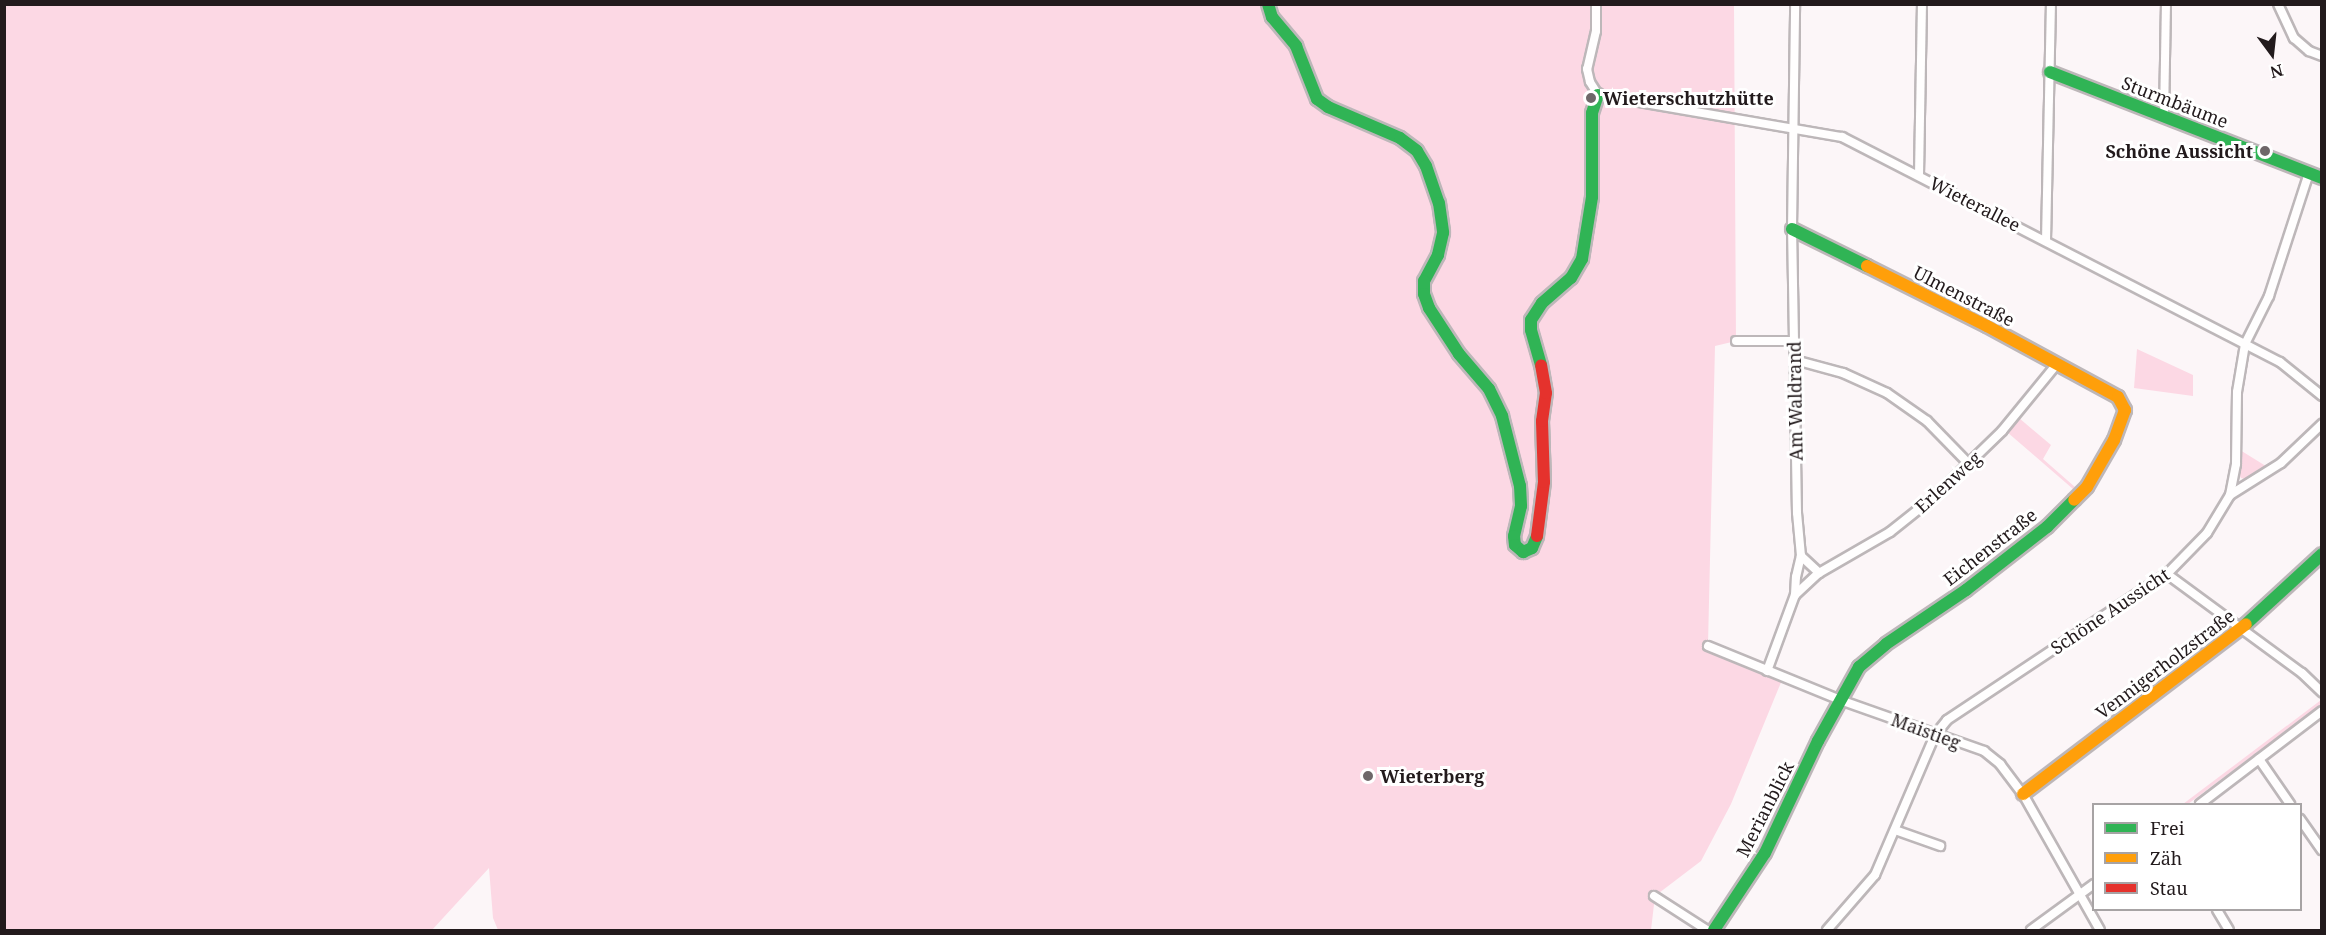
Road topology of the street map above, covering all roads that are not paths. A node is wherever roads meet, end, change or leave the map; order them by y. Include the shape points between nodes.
1 (1268, 4) edge
2 (1596, 4) edge
3 (1795, 4) edge
4 (1922, 4) edge
5 (2051, 4) edge
6 (2166, 4) edge
7 (2278, 4) edge
8 (2322, 56) edge
9 (2050, 72) junction
10 (1598, 95) junction
11 (2164, 117) junction
12 (1792, 126) junction
13 (2309, 173) junction
14 (1919, 175) junction
15 (2322, 178) edge
16 (1792, 229) junction
17 (2046, 241) junction
18 (1736, 341) dead end
19 (1794, 341) junction
20 (2245, 344) junction
21 (1795, 360) junction
22 (2056, 365) junction
23 (2322, 396) edge
24 (2118, 397) joint
25 (2322, 424) edge
26 (1970, 465) junction
27 (2230, 495) junction
28 (2322, 554) edge
29 (1801, 556) junction
30 (1819, 573) junction
31 (2167, 574) junction
32 (1796, 595) junction
33 (2241, 629) junction
34 (1708, 646) dead end
35 (1767, 671) junction
36 (2322, 693) edge
37 (1840, 700) junction
38 (2322, 711) edge
39 (1935, 735) junction
40 (2259, 759) junction
41 (2023, 794) junction
42 (2201, 803) edge
43 (2289, 803) edge
44 (2302, 820) edge
45 (1895, 830) junction
46 (1940, 846) dead end
47 (2322, 850) edge
48 (2092, 885) edge
49 (2080, 894) junction
50 (1654, 896) dead end
51 (2218, 911) edge
52 (1707, 930) edge
53 (1714, 930) edge
54 (1827, 930) edge
55 (2031, 930) edge
56 (2100, 930) edge
57 (2229, 930) edge

1 - 10 street via 1272,17 1296,46 1317,99 1400,138 1426,166 1439,202 1443,233 1438,255 1424,281 1424,294 1459,354 1490,389 1502,416 1521,493 1514,536 1515,545 1523,552 1532,548 1536,540 1544,482 1542,421 1546,393 1532,320 1542,303 1571,278 1582,259 1592,197 1592,113
2 - 10 street via 1596,31 1587,69
3 - 12 street, Am Waldrand
4 - 14 street
5 - 9 street
6 - 11 street
7 - 8 street via 2294,38
9 - 11 street, Sturmbäume
9 - 17 street
10 - 12 street, Wieterallee
11 - 13 street, Sturmbäume
12 - 14 street, Wieterallee via 1842,137
12 - 16 street, Am Waldrand
13 - 15 street, Sturmbäume
13 - 20 street, Schöne Aussicht via 2269,296
14 - 17 street, Wieterallee
16 - 19 street, Am Waldrand
16 - 22 street, Ulmenstraße
17 - 20 street, Wieterallee
18 - 19 street
19 - 21 street, Am Waldrand
20 - 23 street, Wieterallee via 2280,362
20 - 27 street, Schöne Aussicht via 2237,392 2236,464
21 - 26 street via 1843,373 1887,393 1927,421
21 - 29 street, Am Waldrand
22 - 24 street, Ulmenstraße
22 - 26 street, Erlenweg via 2023,409
24 - 37 street, Eichenstraße via 2124,416 2087,487 2017,553 1859,667
25 - 27 street via 2271,470
26 - 30 street, Erlenweg via 1890,532
27 - 31 street, Schöne Aussicht via 2207,533
28 - 33 street, Vennigerholzstraße
29 - 30 street
29 - 32 street, Am Waldrand
30 - 32 street, Erlenweg
31 - 33 street
31 - 39 street, Schöne Aussicht via 1947,720
32 - 35 street, Am Waldrand
33 - 36 street via 2302,673
33 - 41 street, Vennigerholzstraße
34 - 35 street, Maistieg
35 - 37 street, Maistieg
37 - 39 street, Maistieg
37 - 53 street, Merianblick via 1765,853
38 - 40 street
39 - 41 street, Maistieg via 1984,751 2000,764
39 - 45 street
40 - 42 street
40 - 43 street
41 - 49 street, Maistieg
44 - 47 street
45 - 46 street
45 - 54 street via 1875,875
48 - 49 street
49 - 55 street
49 - 56 street, Maistieg
50 - 52 street
51 - 57 street

